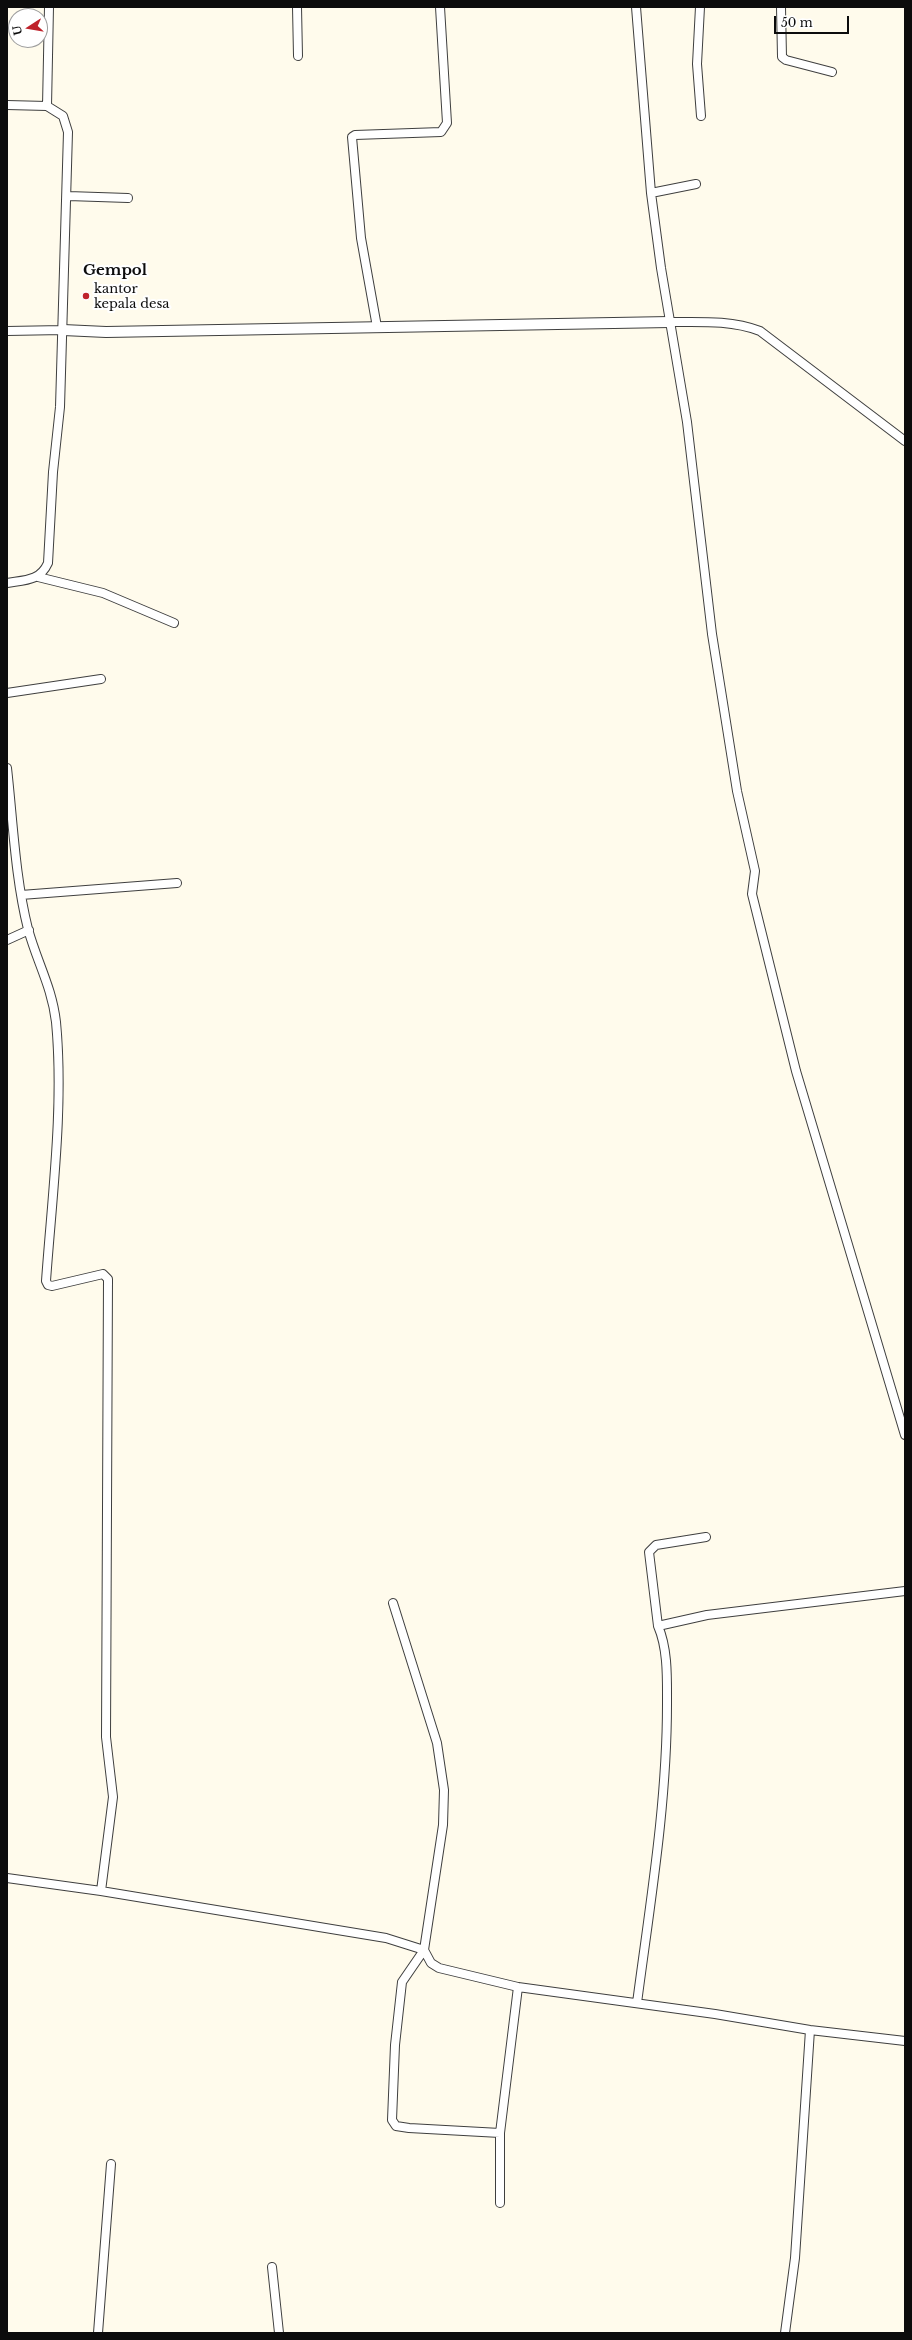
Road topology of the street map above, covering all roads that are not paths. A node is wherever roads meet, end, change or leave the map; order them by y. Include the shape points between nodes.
1 (49, 7) edge
2 (297, 7) edge
3 (440, 7) edge
4 (636, 7) edge
5 (700, 7) edge
6 (781, 7) edge
7 (298, 56) dead end
8 (832, 72) dead end
9 (7, 105) edge
10 (47, 106) junction
11 (701, 116) dead end
12 (696, 184) dead end
13 (651, 193) junction
14 (68, 196) junction
15 (128, 198) dead end
16 (670, 322) junction
17 (377, 327) junction
18 (63, 330) junction
19 (7, 331) edge
20 (905, 441) edge
21 (38, 577) junction
22 (7, 583) edge
23 (174, 623) dead end
24 (101, 679) dead end
25 (7, 693) edge
26 (7, 768) edge
27 (177, 883) dead end
28 (21, 894) junction
29 (29, 930) junction
30 (7, 940) edge
31 (905, 1435) edge
32 (706, 1537) dead end
33 (905, 1591) edge
34 (393, 1602) dead end
35 (658, 1626) junction
36 (7, 1878) edge
37 (101, 1891) junction
38 (424, 1950) junction
39 (518, 1987) junction
40 (637, 2003) junction
41 (810, 2030) junction
42 (905, 2041) edge
43 (500, 2133) junction
44 (111, 2164) dead end
45 (500, 2202) dead end
46 (272, 2267) dead end
47 (98, 2333) edge
48 (279, 2333) edge
49 (785, 2333) edge

1 - 10 street
2 - 7 street
3 - 17 street via 447,123 445,127 441,132 352,137 362,238
4 - 13 street
5 - 11 street via 697,64
6 - 8 street via 782,57
9 - 10 street
10 - 14 street via 62,116 68,132
12 - 13 street
13 - 16 street
14 - 15 street
14 - 18 street
16 - 17 street
16 - 20 street via 727,323 744,325 760,331
16 - 31 street via 687,422 712,634 737,791 755,871 752,894 796,1071
17 - 18 street via 106,332
18 - 19 street
18 - 21 street via 60,408 53,472 48,563
21 - 22 street
21 - 23 street via 103,593
24 - 25 street
26 - 28 street
27 - 28 street
28 - 29 street
29 - 30 street
29 - 37 street via 50,986 56,1022 57,1128 46,1281 52,1286 103,1274 108,1279 106,1737 113,1797
32 - 35 street via 656,1545 649,1552
33 - 35 street via 707,1615
34 - 38 street via 437,1743 444,1790 443,1825
35 - 40 street via 663,1637 667,1673 665,1783
36 - 37 street
37 - 38 street via 386,1938
38 - 39 street via 431,1963 439,1968
38 - 43 street via 402,1982 395,2045 393,2124 409,2128
39 - 40 street
39 - 43 street
40 - 41 street
41 - 42 street
41 - 49 street via 795,2258
43 - 45 street
44 - 47 street
46 - 48 street

